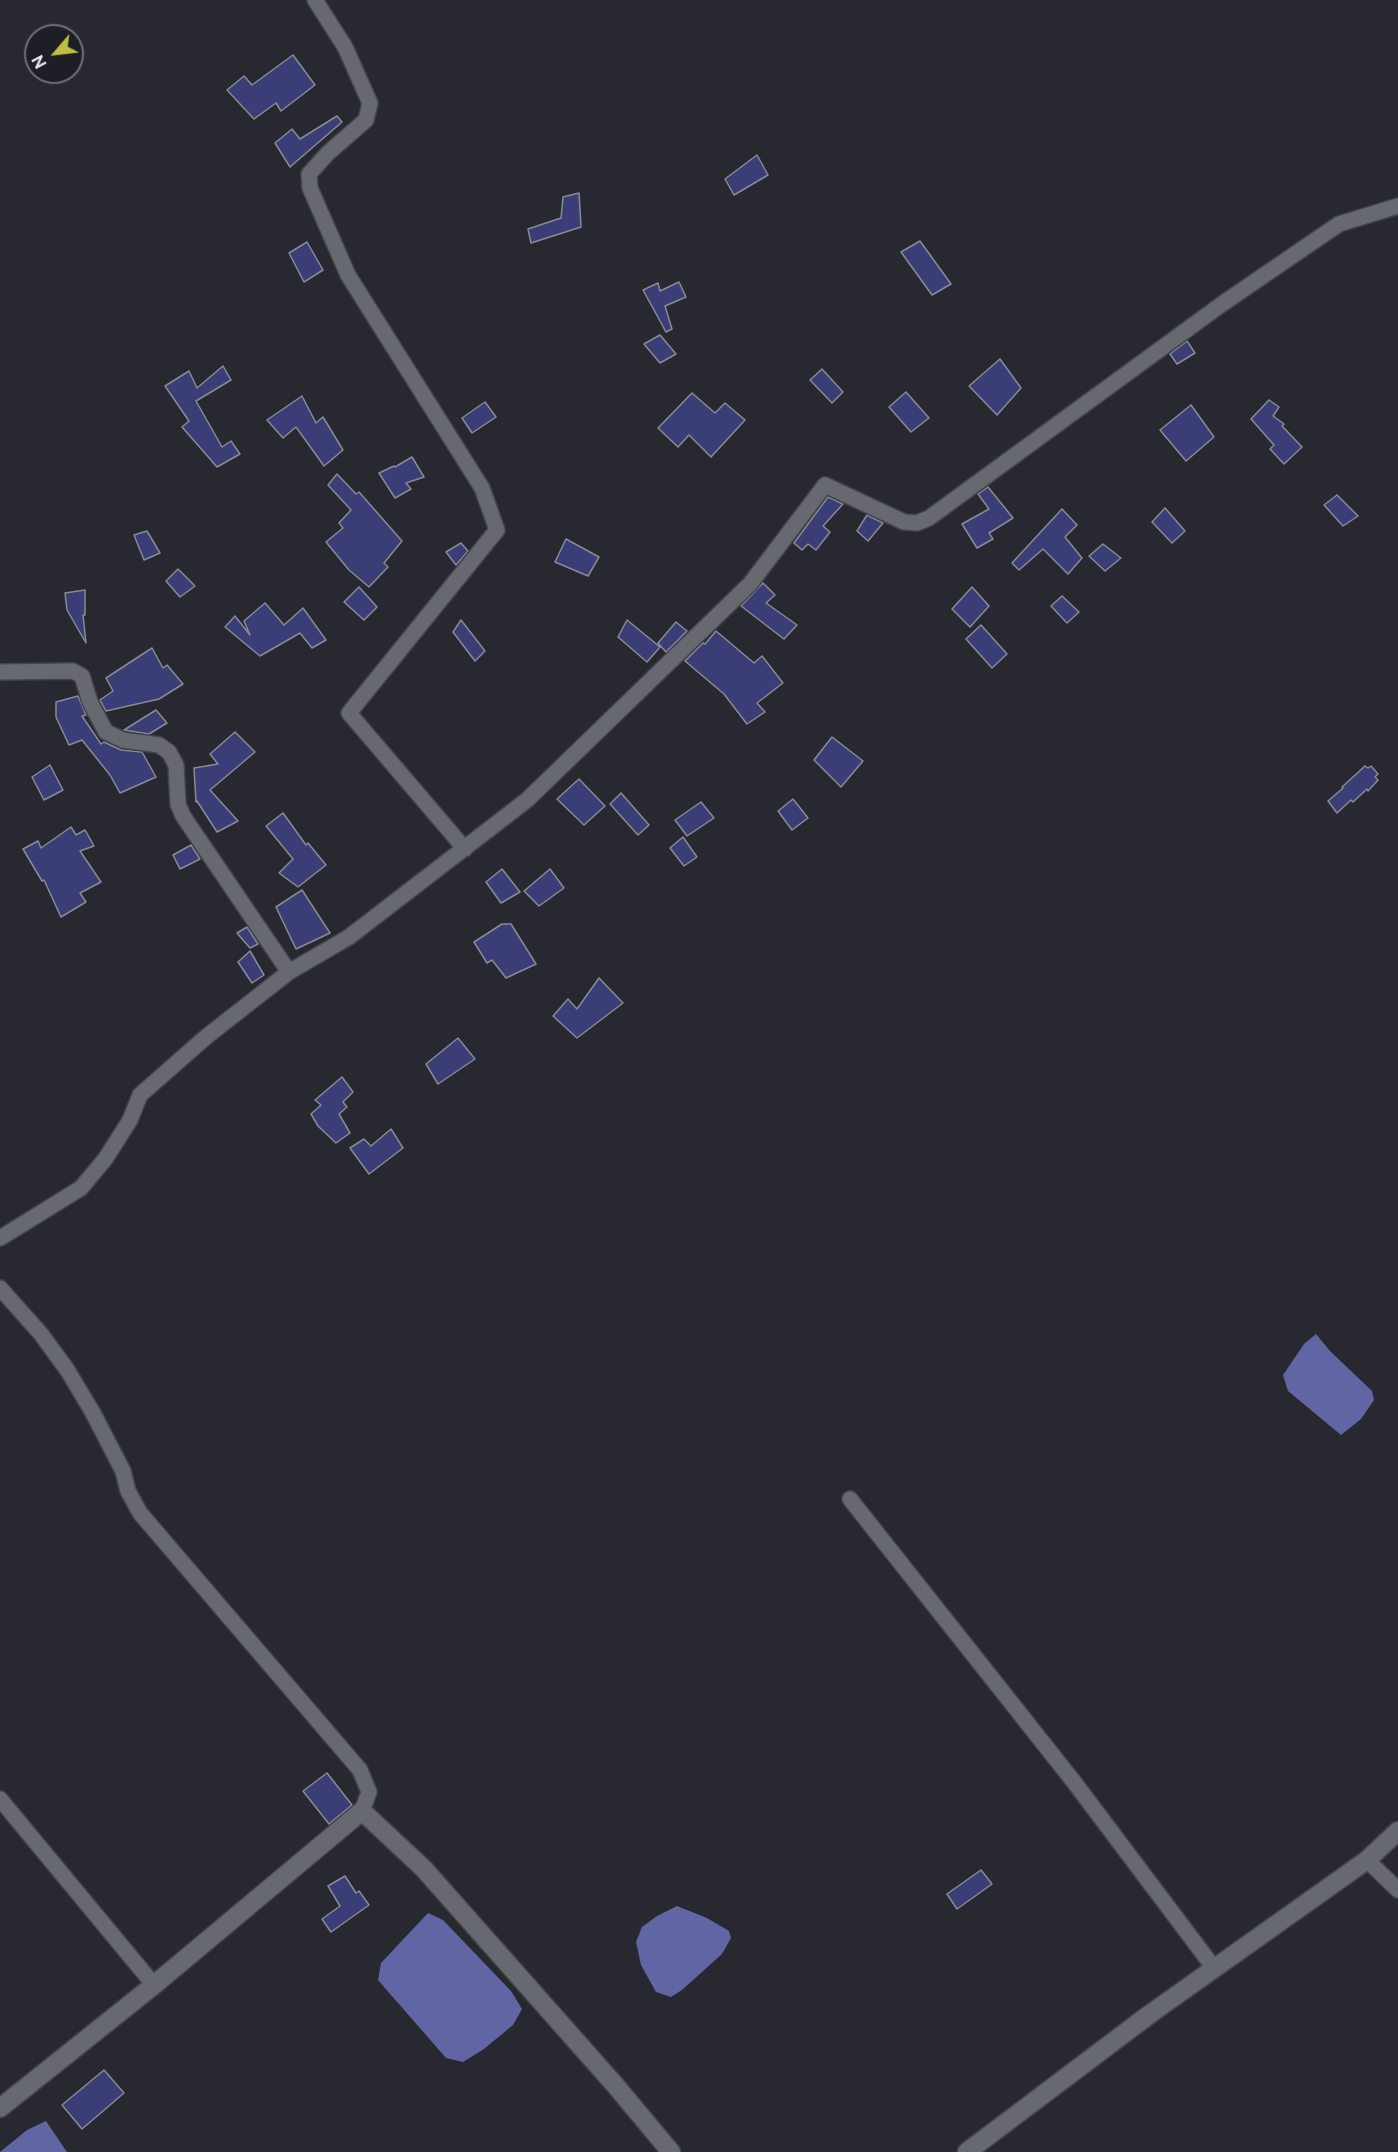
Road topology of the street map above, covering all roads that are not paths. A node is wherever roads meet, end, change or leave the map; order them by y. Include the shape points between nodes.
1 (315, 0) edge
2 (1398, 206) edge
3 (0, 672) edge
4 (465, 849) junction
5 (289, 972) junction
6 (0, 1238) edge
7 (0, 1288) edge
8 (850, 1500) dead end
9 (0, 1799) edge
10 (362, 1810) junction
11 (1398, 1831) edge
12 (1367, 1860) junction
13 (1398, 1890) edge
14 (1214, 1968) junction
15 (154, 1985) junction
16 (0, 2108) edge
17 (670, 2152) edge
18 (967, 2152) edge

1 - 4 street via 345,47 370,103 366,120 309,174 310,188 348,275 482,488 497,530 350,712
2 - 4 street via 1339,224 1222,304 929,518 917,523 904,522 825,485 750,584 527,800
3 - 5 street via 73,671 82,676 106,732 123,740 159,745 169,752 176,765 183,816
4 - 5 street via 349,936
5 - 6 street via 140,1095 106,1158 81,1188
7 - 10 street via 68,1371 123,1471 140,1513 360,1770 369,1792
8 - 14 street via 1074,1782
9 - 15 street
10 - 15 main road
10 - 17 main road via 424,1869
11 - 12 main road
12 - 13 street
12 - 14 main road
14 - 18 main road
15 - 16 main road

